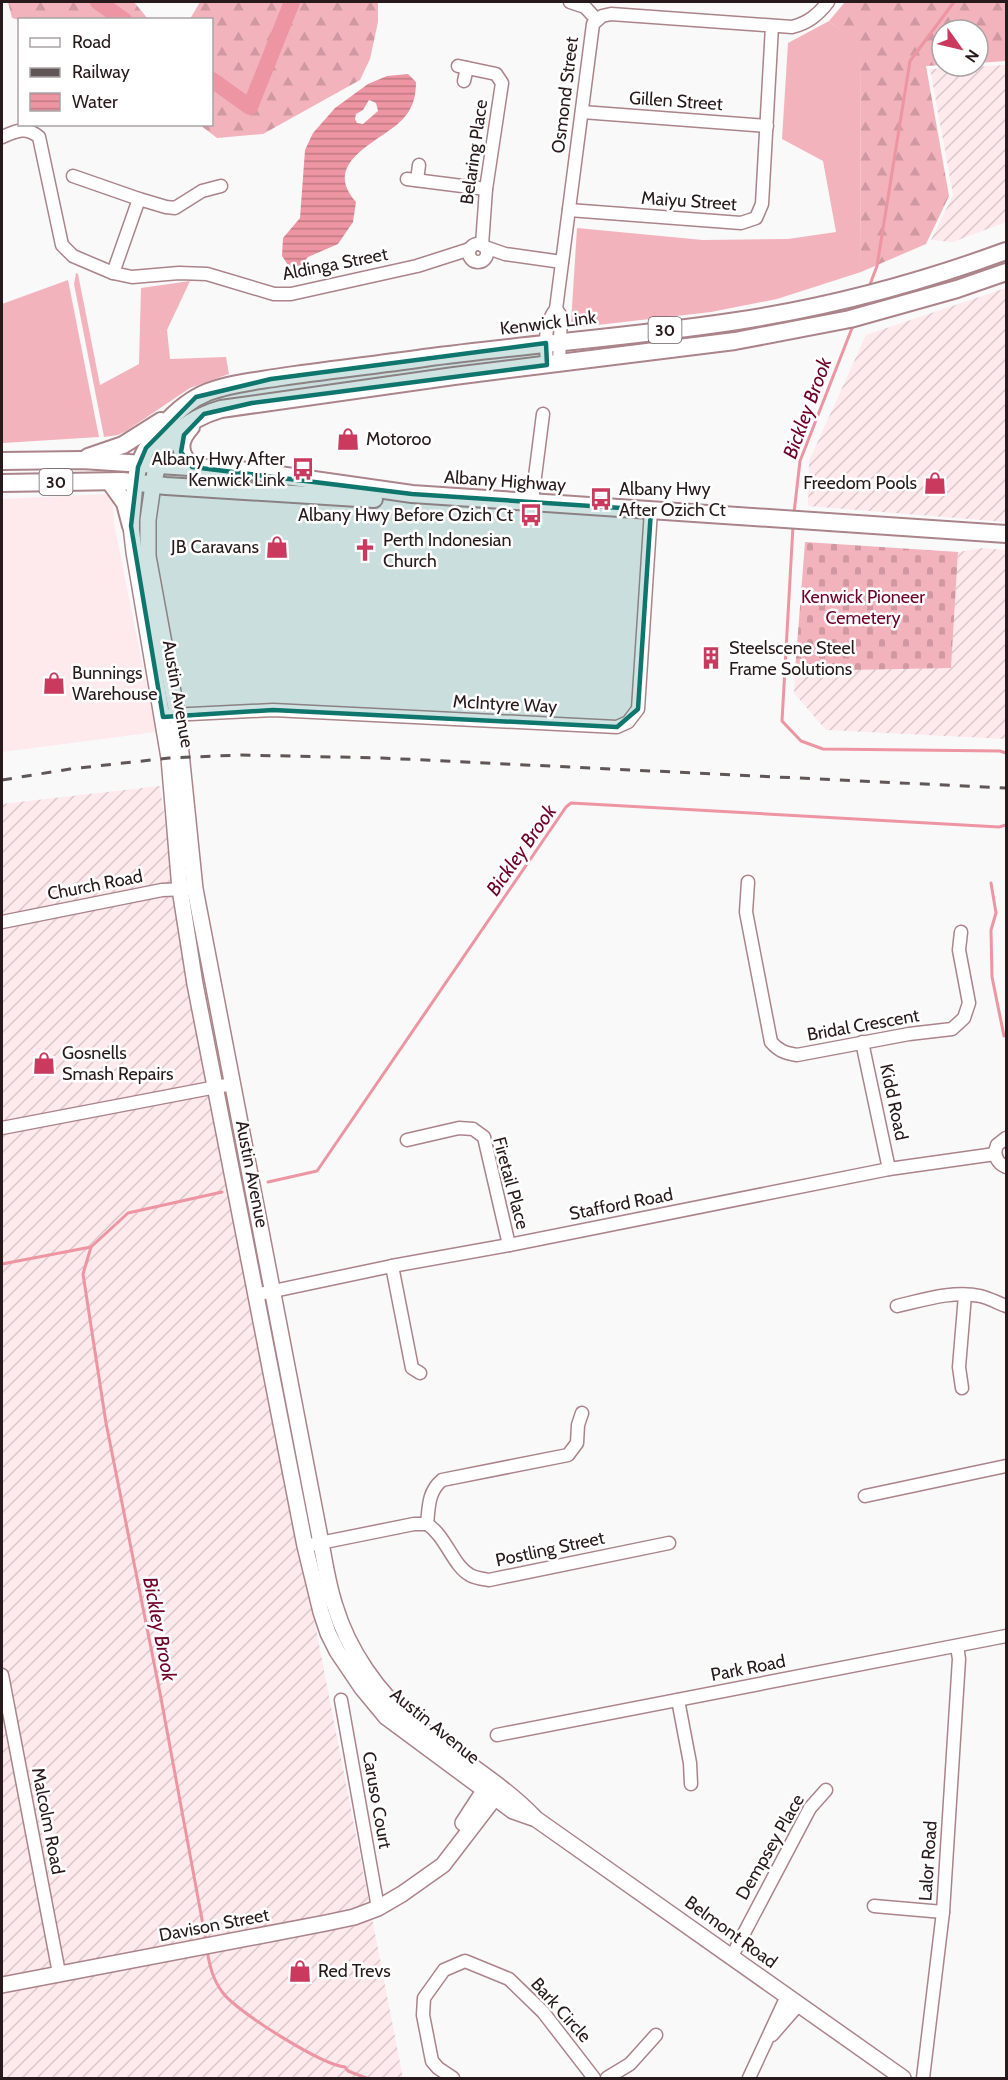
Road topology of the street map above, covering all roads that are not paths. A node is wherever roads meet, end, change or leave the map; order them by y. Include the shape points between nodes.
1 (570, 2) edge
2 (828, 2) edge
3 (596, 20) junction
4 (772, 27) junction
5 (464, 81) dead end
6 (582, 112) junction
7 (767, 126) junction
8 (2, 137) edge
9 (419, 165) dead end
10 (73, 176) dead end
11 (221, 186) dead end
12 (486, 189) junction
13 (139, 199) junction
14 (569, 210) junction
15 (478, 250) junction
16 (1006, 251) edge
17 (562, 262) junction
18 (1006, 272) edge
19 (113, 273) junction
20 (553, 342) junction
21 (553, 364) junction
22 (196, 397) junction
23 (204, 414) junction
24 (543, 414) dead end
25 (82, 460) junction
26 (2, 461) edge
27 (140, 463) junction
28 (157, 465) junction
29 (192, 467) junction
30 (110, 482) junction
31 (2, 483) edge
32 (135, 483) junction
33 (153, 485) junction
34 (531, 506) junction
35 (651, 514) junction
36 (805, 525) junction
37 (131, 526) junction
38 (1006, 534) edge
39 (1006, 544) edge
40 (170, 715) junction
41 (748, 882) dead end
42 (188, 889) junction
43 (2, 922) edge
44 (961, 932) dead end
45 (862, 1042) junction
46 (232, 1084) junction
47 (214, 1087) junction
48 (2, 1128) edge
49 (1006, 1138) edge
50 (407, 1140) dead end
51 (995, 1154) junction
52 (1006, 1167) edge
53 (889, 1169) junction
54 (509, 1245) junction
55 (392, 1266) junction
56 (272, 1292) junction
57 (255, 1295) junction
58 (965, 1295) junction
59 (897, 1305) dead end
60 (1006, 1306) edge
61 (420, 1373) dead end
62 (962, 1388) dead end
63 (582, 1413) dead end
64 (1006, 1466) edge
65 (865, 1496) dead end
66 (426, 1524) junction
67 (321, 1543) junction
68 (669, 1543) dead end
69 (305, 1546) junction
70 (1006, 1636) edge
71 (957, 1646) junction
72 (2, 1675) edge
73 (341, 1700) dead end
74 (678, 1700) junction
75 (497, 1735) dead end
76 (691, 1784) dead end
77 (493, 1790) junction
78 (826, 1790) dead end
79 (874, 1905) dead end
80 (378, 1908) junction
81 (943, 1912) junction
82 (732, 1956) junction
83 (59, 1973) junction
84 (2, 1985) edge
85 (793, 2000) junction
86 (656, 2035) dead end
87 (453, 2079) edge
88 (594, 2079) edge
89 (607, 2079) edge
90 (749, 2079) edge
91 (903, 2079) edge
92 (923, 2079) edge

1 - 3 street via 585,7
2 - 4 street, Osmond Street via 804,24
3 - 4 street, Osmond Street via 611,14
3 - 6 street, Osmond Street via 591,29
4 - 7 street, Maiyu Street
5 - 12 street, Belaring Place via 463,67 496,74 502,83
6 - 7 street, Gillen Street
6 - 14 street, Osmond Street
7 - 14 street, Maiyu Street via 762,204 756,218 750,221
8 - 19 street, Aldinga Street via 24,129 39,137 62,245 73,256
9 - 12 street via 412,180
10 - 13 street
11 - 13 street via 202,191 175,208
12 - 15 street, Belaring Place
13 - 19 street
14 - 17 street, Osmond Street
15 - 17 street, Aldinga Street
15 - 19 street, Aldinga Street via 291,294 265,292 207,274 132,277
16 - 20 highway, Kenwick Link / 30 via 948,272 783,313
17 - 20 street, Osmond Street via 556,309 549,318
18 - 21 highway, 30 via 850,319 786,332
20 - 21 street, Osmond Street
20 - 22 highway, Kenwick Link / 30 via 271,379
21 - 23 highway, 30 via 259,402
22 - 25 highway, 30 via 123,445
22 - 27 highway, Kenwick Link / 30 via 165,425 146,448
23 - 28 highway, 30 via 172,438
23 - 29 highway via 182,440 183,455
24 - 34 street
25 - 26 highway, Albany Highway / 30
25 - 27 highway, Albany Highway / 30
27 - 28 highway, Albany Highway / 30
27 - 32 highway, Kenwick Link
28 - 29 highway, Albany Highway
28 - 33 highway, 30
29 - 34 highway, Albany Highway
30 - 31 highway, Albany Highway / 30
30 - 32 highway, Albany Highway / 30
30 - 37 highway via 125,503
32 - 33 highway, Albany Highway / 30
32 - 37 main road, Austin Avenue
33 - 34 highway, Albany Highway
33 - 40 main road, Austin Avenue via 148,556
34 - 35 highway, Albany Highway
35 - 36 highway, Albany Highway
35 - 40 street, McIntyre Way via 638,709 617,728 273,710
36 - 38 highway, Albany Highway
36 - 39 highway, Albany Highway
37 - 40 main road, Austin Avenue
40 - 42 main road, Austin Avenue
41 - 45 street, Bridal Crescent via 746,912 771,1042 777,1049 797,1055
42 - 43 street, Church Road via 162,890
42 - 46 main road, Austin Avenue
42 - 47 main road, Austin Avenue via 195,984
44 - 45 street, Bridal Crescent via 959,950 969,1003 964,1018 952,1029
45 - 53 street, Kidd Road
46 - 47 street
46 - 56 main road, Austin Avenue
47 - 48 street
47 - 57 main road, Austin Avenue
49 - 51 street via 997,1145
50 - 54 street, Firetail Place via 459,1128 473,1129 483,1137
51 - 52 street
51 - 53 street, Stafford Road
53 - 54 street, Stafford Road
54 - 55 street, Stafford Road
55 - 56 street, Stafford Road
55 - 61 street via 412,1368
56 - 57 street, Stafford Road
56 - 67 main road, Austin Avenue
57 - 69 main road, Austin Avenue
58 - 59 street
58 - 60 street
58 - 62 street via 959,1367
63 - 66 street via 577,1443 568,1455 442,1480 430,1496
64 - 65 street
66 - 67 street
66 - 68 street, Postling Street via 437,1530 462,1569 489,1580
67 - 69 street
67 - 77 main road, Austin Avenue via 334,1604 362,1662 414,1723
69 - 77 main road, Austin Avenue via 328,1633 362,1688 386,1717
70 - 71 street, Park Road
71 - 74 street, Park Road
71 - 81 street, Lalor Road
72 - 83 street, Malcolm Road
73 - 80 street, Caruso Court
74 - 75 street, Park Road
74 - 76 street
77 - 80 main road, Davison Street via 423,1878
77 - 82 main road, Belmont Road via 513,1811 536,1819
78 - 82 street, Dempsey Place via 810,1808
79 - 81 street
80 - 83 main road, Davison Street via 354,1917
81 - 92 street, Lalor Road
82 - 85 main road, Belmont Road
83 - 84 main road, Davison Street
85 - 90 street
85 - 91 main road, Belmont Road
86 - 89 street via 630,2064
87 - 88 street, Bark Circle via 432,2061 423,2015 424,1998 444,1970 465,1961 508,1979 543,2012

